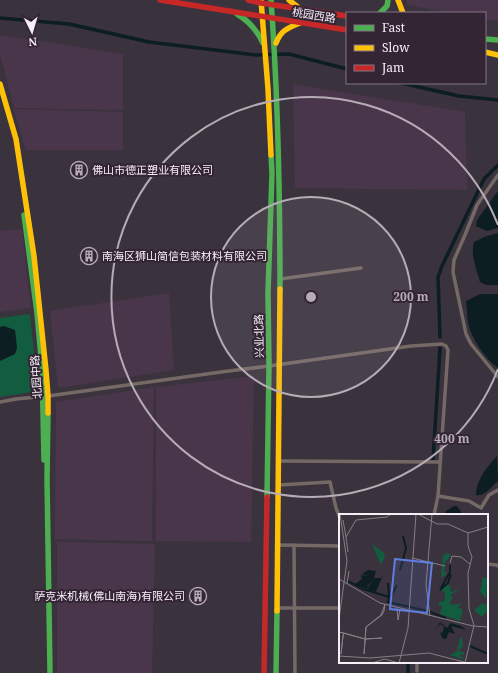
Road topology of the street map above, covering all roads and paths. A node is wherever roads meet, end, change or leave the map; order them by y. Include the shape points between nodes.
1 (160, 0) edge
2 (248, 0) edge
3 (289, 0) edge
4 (388, 0) edge
5 (398, 0) edge
6 (261, 2) edge
7 (272, 2) edge
8 (301, 9) junction
9 (235, 12) junction
10 (381, 12) edge
11 (403, 12) edge
12 (346, 16) edge
13 (262, 17) junction
14 (273, 19) junction
15 (301, 23) junction
16 (346, 30) edge
17 (486, 38) edge
18 (498, 40) edge
19 (275, 45) junction
20 (264, 46) junction
21 (486, 52) edge
22 (498, 55) edge
23 (0, 84) edge
24 (0, 96) edge
25 (498, 175) edge
26 (361, 268) dead end
27 (280, 279) junction
28 (280, 365) junction
29 (269, 366) junction
30 (498, 377) edge
31 (46, 396) junction
32 (0, 402) edge
33 (279, 461) junction
34 (440, 462) junction
35 (279, 485) junction
36 (498, 490) edge
37 (438, 496) junction
38 (434, 514) edge
39 (339, 516) edge
40 (278, 545) junction
41 (294, 545) junction
42 (339, 546) edge
43 (488, 564) edge
44 (498, 566) edge
45 (277, 608) junction
46 (294, 608) junction
47 (339, 608) edge
48 (417, 663) edge
49 (417, 671) dead end
50 (47, 673) edge
51 (50, 673) edge
52 (264, 673) edge
53 (276, 673) edge
54 (295, 673) edge

1 - 9 main road, 桃园西路
2 - 6 main road, 桃园西路
3 - 8 main road
4 - 10 main road via 387,6
5 - 11 main road
6 - 7 main road, 桃园西路
6 - 13 main road, 兴业北路
7 - 8 main road, 桃园西路
7 - 14 main road, 兴业北路
8 - 12 main road, 桃园西路
9 - 13 main road, 桃园西路
9 - 20 main road via 253,25
13 - 14 main road, 桃园西路
13 - 20 main road, 兴业北路
14 - 15 main road, 桃园西路
14 - 19 main road, 兴业北路
15 - 16 main road, 桃园西路
15 - 19 main road via 286,28 279,35
17 - 18 main road
19 - 27 main road, 兴业北路
20 - 29 main road, 兴业北路 via 272,173 268,293
21 - 22 main road
23 - 31 main road, 北园中路 via 16,139 23,181 40,308
24 - 31 main road, 北园中路 via 20,182
25 - 30 street via 477,205 454,260 453,272 466,334
26 - 27 street
27 - 28 main road, 兴业北路
28 - 29 street
28 - 33 main road, 兴业北路
28 - 34 street via 410,346 446,346 448,350
29 - 31 street
29 - 52 main road, 兴业北路
31 - 32 street
31 - 50 main road, 北园中路
31 - 51 main road, 北园中路
33 - 34 street
33 - 35 main road, 兴业北路
34 - 37 street
35 - 39 street via 330,482
35 - 40 main road, 兴业北路
36 - 37 street via 489,495 481,508 469,501
37 - 38 street
40 - 41 street
40 - 45 main road, 兴业北路
41 - 42 street
41 - 46 street
43 - 44 street
45 - 46 street
45 - 53 main road, 兴业北路
46 - 47 street
46 - 54 street
48 - 49 street

